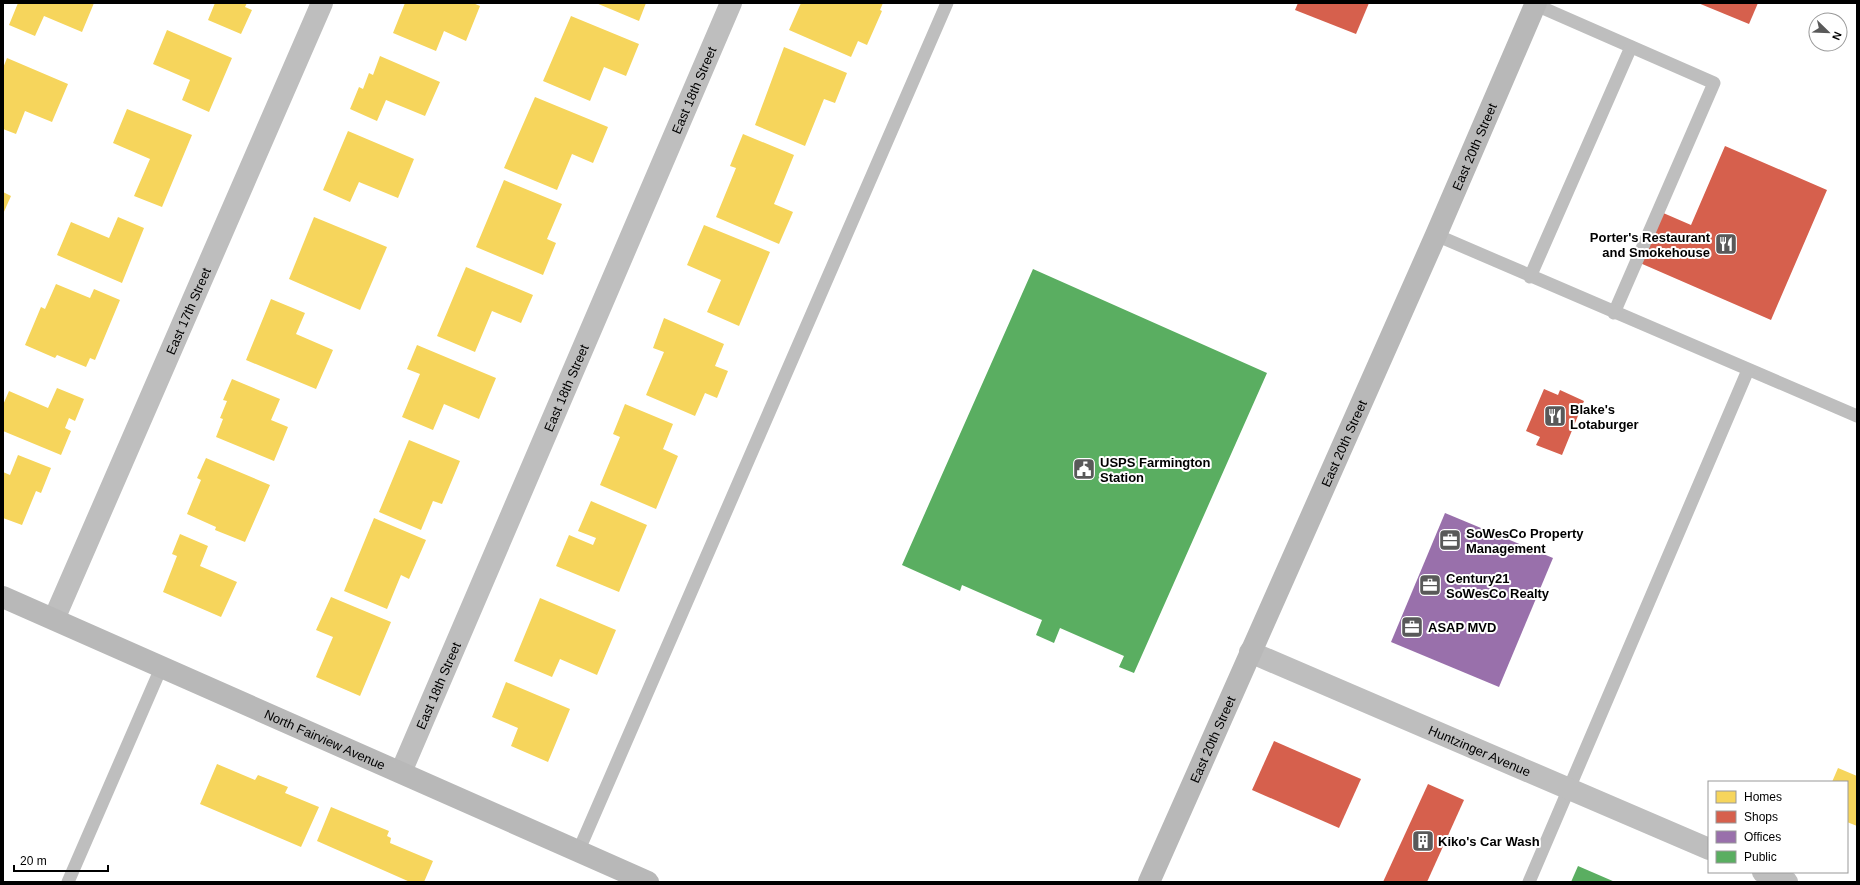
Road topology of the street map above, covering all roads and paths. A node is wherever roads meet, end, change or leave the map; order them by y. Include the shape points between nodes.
1 (322, 3) edge
2 (731, 3) edge
3 (947, 3) edge
4 (1536, 4) edge
5 (1631, 47) junction
6 (1436, 235) junction
7 (1530, 277) junction
8 (1614, 313) junction
9 (1748, 370) junction
10 (1857, 416) edge
11 (3, 597) edge
12 (54, 619) junction
13 (1250, 652) junction
14 (161, 668) junction
15 (401, 772) junction
16 (1570, 790) junction
17 (1708, 849) edge
18 (578, 852) junction
19 (1765, 873) edge
20 (68, 882) edge
21 (648, 882) edge
22 (1149, 882) edge
23 (1529, 882) edge
24 (1787, 882) edge

1 - 12 street, East 17th Street
2 - 15 street, East 18th Street
3 - 18 lane
4 - 5 lane
4 - 6 main road, East 20th Street
5 - 7 lane
5 - 8 lane via 1714,82
6 - 7 lane
6 - 13 main road, East 20th Street
7 - 8 lane
8 - 9 lane
9 - 10 lane
9 - 16 lane
11 - 12 main road, North Fairview Avenue
12 - 14 main road, North Fairview Avenue
13 - 16 street, Huntzinger Avenue
13 - 22 main road, East 20th Street
14 - 15 main road, North Fairview Avenue
14 - 20 lane
15 - 18 main road, North Fairview Avenue
16 - 17 street, Huntzinger Avenue
16 - 23 lane
18 - 21 main road, North Fairview Avenue
19 - 24 street

